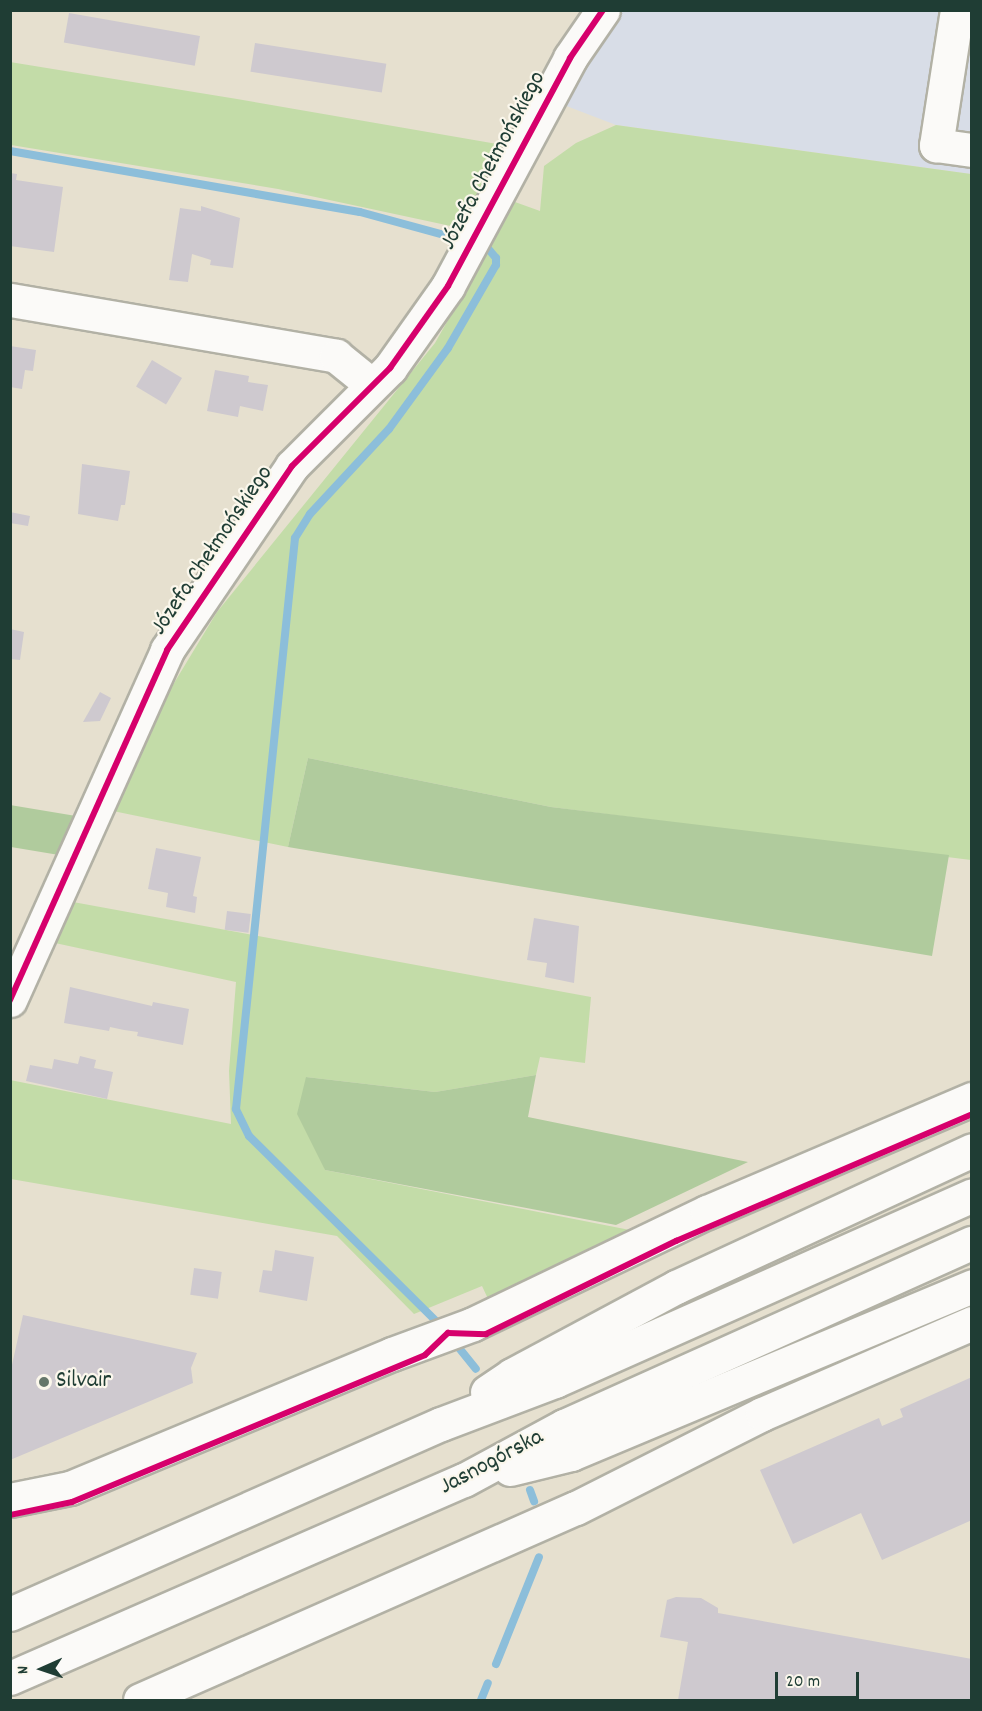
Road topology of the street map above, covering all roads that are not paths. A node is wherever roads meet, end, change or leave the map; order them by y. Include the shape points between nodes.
1 (603, 10) edge
2 (957, 10) edge
3 (972, 150) edge
4 (10, 300) edge
5 (372, 385) junction
6 (10, 1000) edge
7 (972, 1099) edge
8 (972, 1149) edge
9 (972, 1195) edge
10 (972, 1243) edge
11 (972, 1286) edge
12 (972, 1323) edge
13 (441, 1425) junction
14 (464, 1480) junction
15 (10, 1500) edge
16 (10, 1614) edge
17 (10, 1678) edge
18 (140, 1701) edge

1 - 5 main road, Józefa Chełmońskiego via 566,64 448,286 390,368
2 - 3 main road via 936,145
4 - 5 main road via 336,356
5 - 6 main road, Józefa Chełmońskiego via 292,466 167,650
7 - 15 main road via 707,1212 473,1324 70,1488
8 - 13 main road via 676,1287 512,1375
9 - 13 main road, Jasnogórska via 555,1381
10 - 14 main road, Jasnogórska via 564,1426
11 - 14 main road via 571,1454
12 - 18 main road via 762,1414 576,1508
13 - 16 main road, Jasnogórska
14 - 17 main road, Jasnogórska

